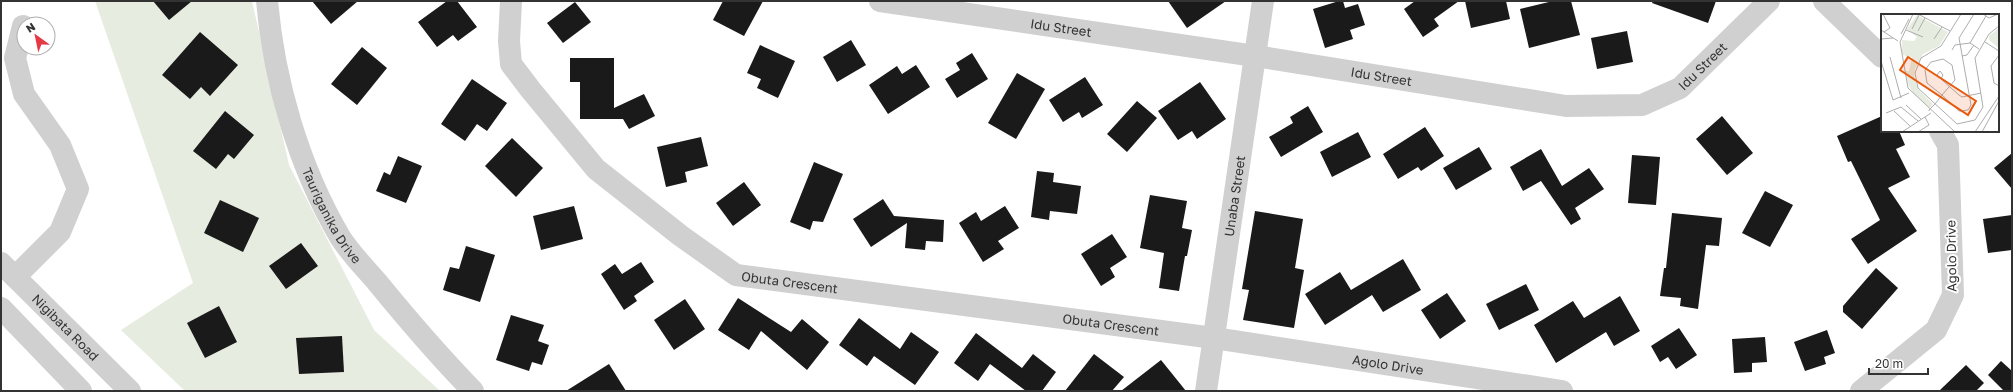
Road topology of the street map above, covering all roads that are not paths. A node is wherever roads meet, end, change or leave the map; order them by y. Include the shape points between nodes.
1 (267, 1) edge
2 (511, 1) edge
3 (880, 1) edge
4 (1263, 1) edge
5 (1769, 1) edge
6 (1824, 1) edge
7 (959, 7) edge
8 (16, 54) edge
9 (1255, 56) junction
10 (1881, 56) edge
11 (1941, 132) edge
12 (8, 270) edge
13 (1, 308) edge
14 (1214, 338) junction
15 (81, 391) edge
16 (130, 391) edge
17 (473, 391) edge
18 (1206, 391) edge
19 (1562, 391) edge
20 (1861, 391) edge

1 - 17 street, Tauriganika Drive via 285,102 306,168 341,238 432,349
2 - 14 street, Obuta Crescent via 508,41 511,64 530,89 596,169 736,276
3 - 7 street, Idu Street
4 - 9 street, Unaba Street
5 - 9 street, Idu Street via 1680,88 1642,105 1566,106
6 - 10 street
7 - 9 street, Idu Street
8 - 12 street via 24,94 60,145 78,189 60,232
9 - 14 street, Unaba Street
11 - 20 street, Agolo Drive via 1948,146 1953,296 1936,330
12 - 16 street, Nigibata Road
13 - 15 street
14 - 18 street, Unaba Street
14 - 19 street, Agolo Drive

